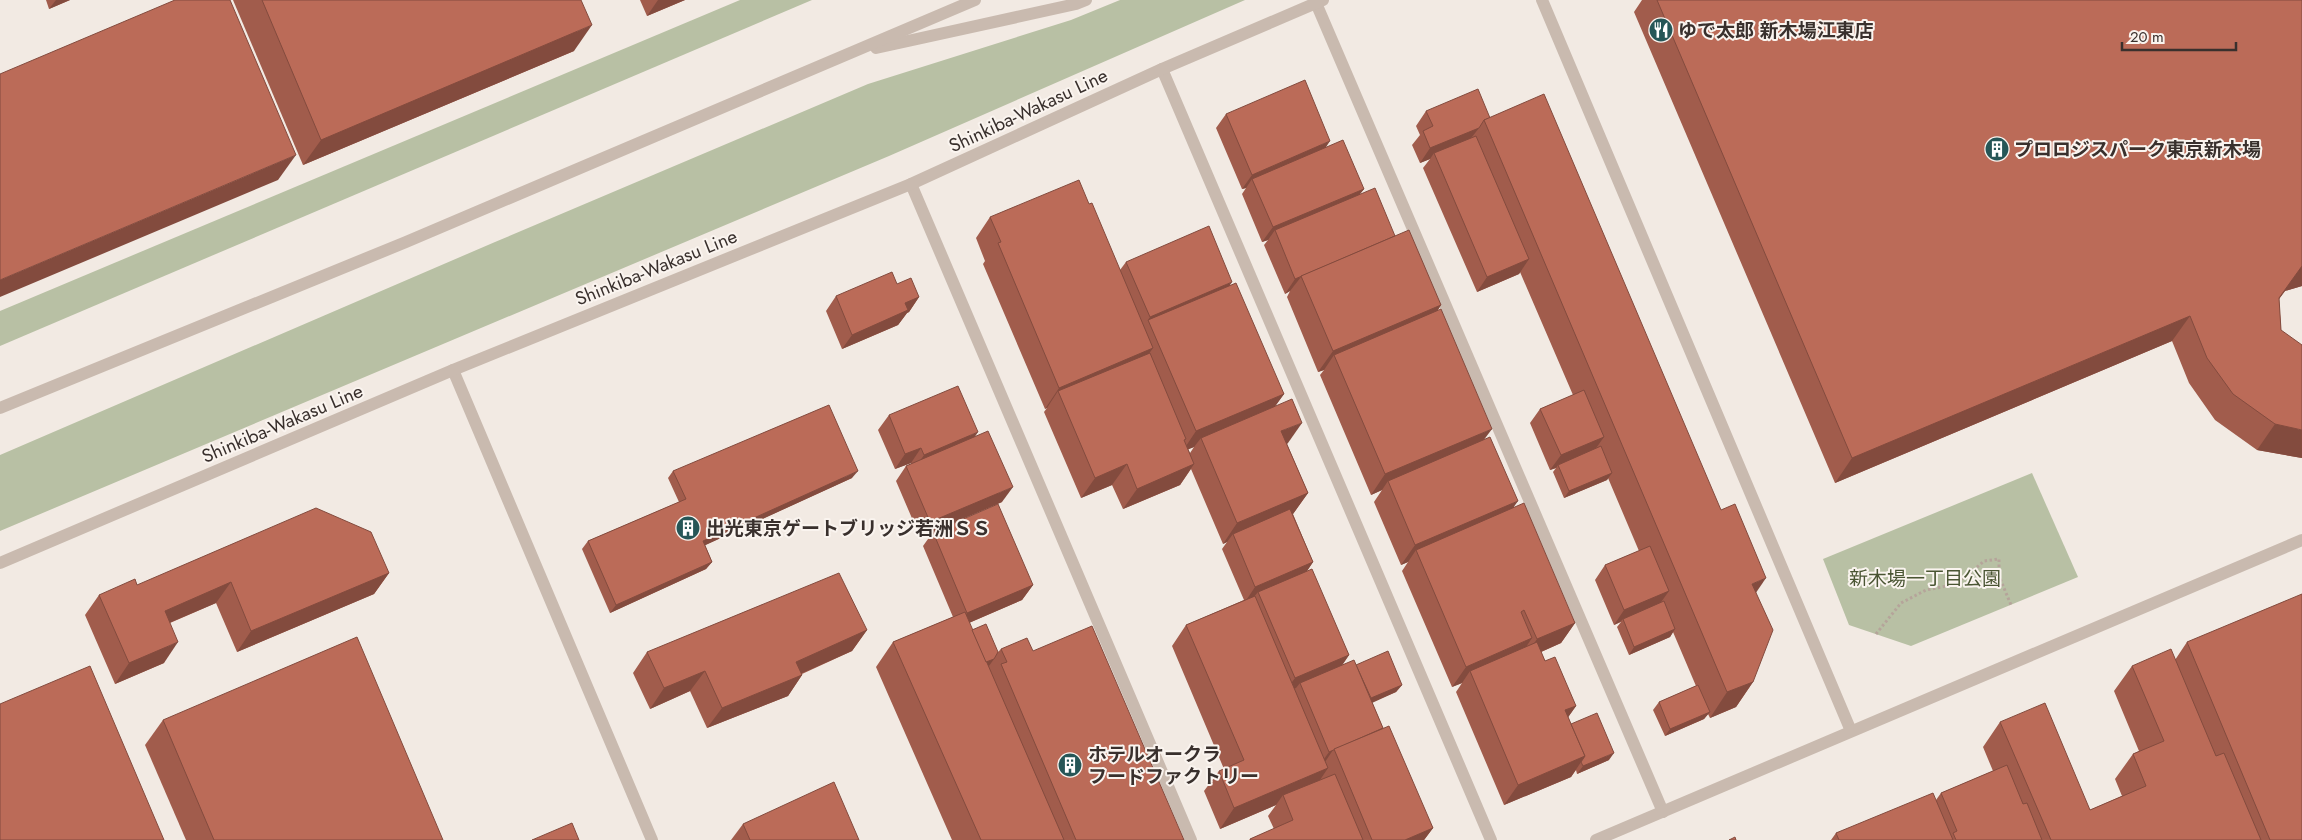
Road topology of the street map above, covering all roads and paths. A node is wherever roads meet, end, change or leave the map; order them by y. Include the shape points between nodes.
1 (975, 0) edge
2 (1086, 0) edge
3 (1542, 0) edge
4 (1320, 1) edge
5 (844, 56) junction
6 (1162, 69) junction
7 (911, 184) junction
8 (453, 370) junction
9 (0, 408) edge
10 (2302, 540) edge
11 (0, 563) edge
12 (2011, 605) dead end
13 (1876, 634) dead end
14 (1851, 731) junction
15 (1662, 812) junction
16 (652, 840) edge
17 (1191, 840) edge
18 (1491, 840) edge
19 (1596, 840) edge

1 - 5 street
2 - 5 street
3 - 14 street
4 - 6 street, Shinkiba-Wakasu Line
4 - 15 street
5 - 9 street via 406,242
6 - 7 street, Shinkiba-Wakasu Line
6 - 18 street
7 - 8 street, Shinkiba-Wakasu Line
7 - 17 street
8 - 11 street, Shinkiba-Wakasu Line
8 - 16 street
10 - 14 street
12 - 13 path via 1999,576 1999,559 1984,561 1960,580 1926,590 1901,603
14 - 15 street
15 - 19 street

